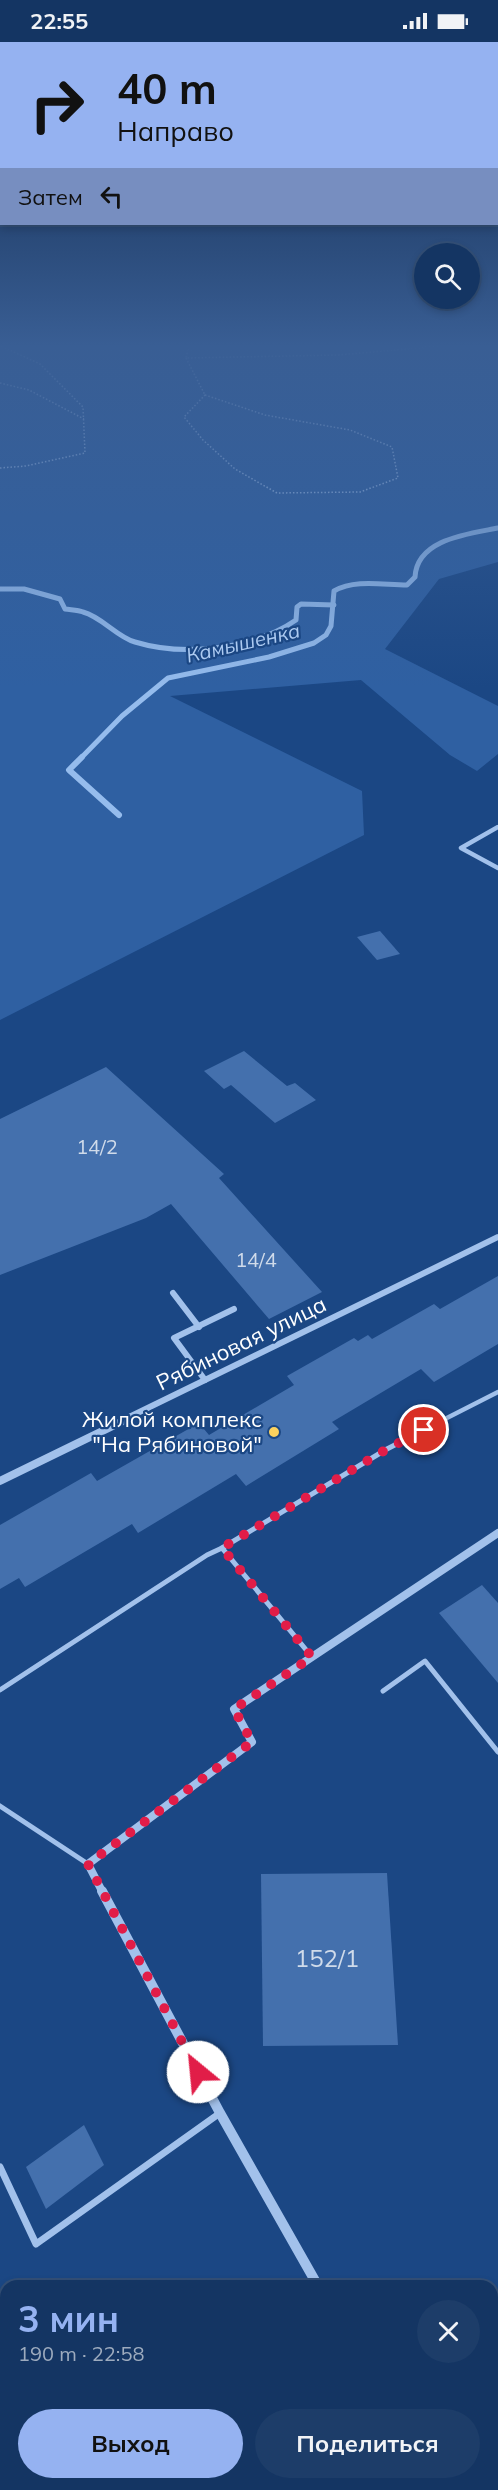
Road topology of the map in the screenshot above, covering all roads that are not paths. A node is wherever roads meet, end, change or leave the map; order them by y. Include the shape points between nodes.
1 (498, 827) edge
2 (498, 868) edge
3 (498, 1237) edge
4 (173, 1293) dead end
5 (234, 1309) dead end
6 (199, 1327) junction
7 (206, 1380) junction
8 (498, 1392) edge
9 (0, 1481) edge
10 (498, 1533) edge
11 (222, 1548) junction
12 (312, 1657) junction
13 (0, 1690) edge
14 (383, 1690) dead end
15 (498, 1752) edge
16 (0, 1806) edge
17 (88, 1864) junction
18 (220, 2113) junction
19 (0, 2167) edge
20 (315, 2280) edge

1 - 2 street via 461,848
3 - 7 street, Рябиновая улица
4 - 6 street
5 - 6 street
6 - 7 street via 174,1338
7 - 9 street, Рябиновая улица
8 - 11 lane via 387,1449
10 - 12 street
11 - 12 lane
11 - 13 lane
12 - 17 street via 234,1709 252,1742
14 - 15 lane via 425,1661
16 - 17 lane
17 - 18 street
18 - 19 lane via 36,2244
18 - 20 street

